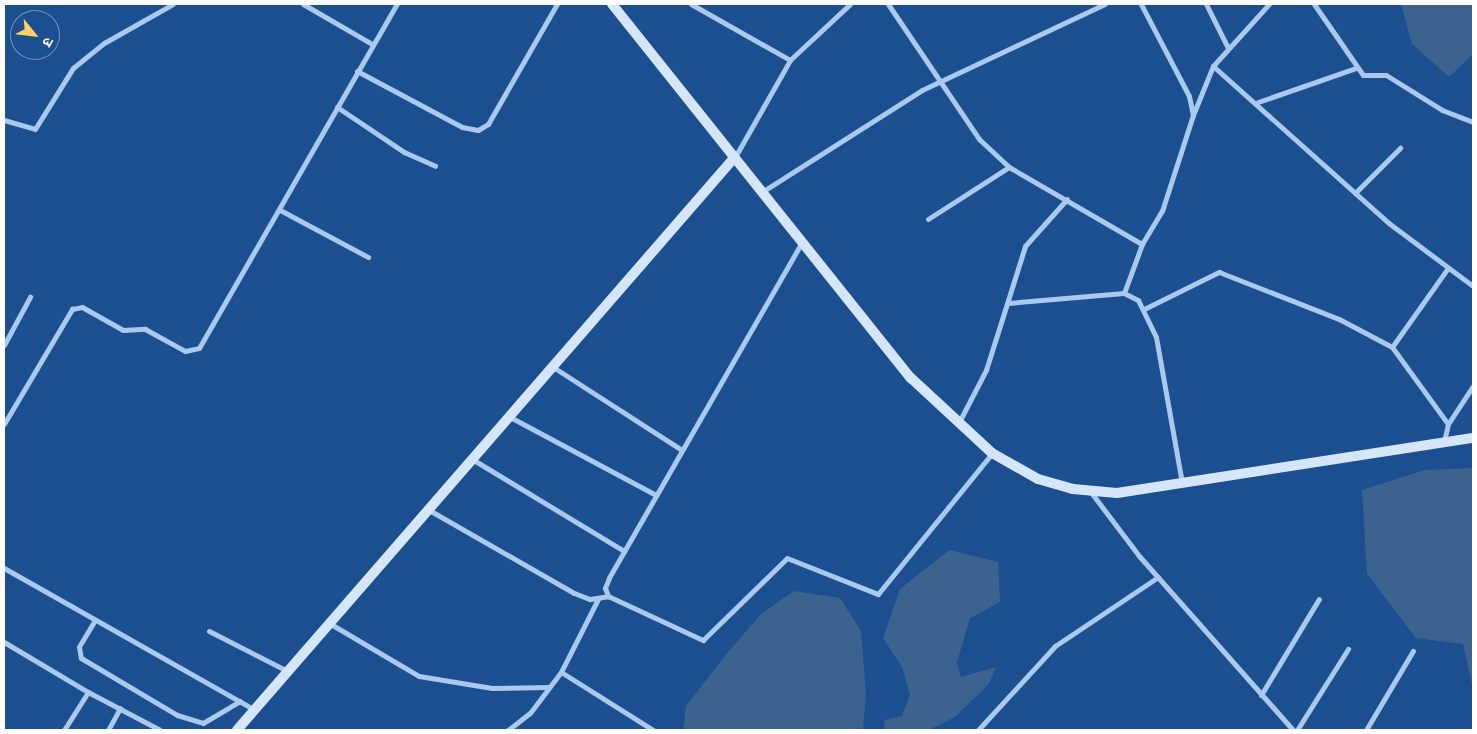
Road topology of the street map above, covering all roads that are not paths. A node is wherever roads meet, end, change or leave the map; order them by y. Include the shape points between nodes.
1 (173, 4) edge
2 (303, 4) edge
3 (397, 4) edge
4 (557, 4) edge
5 (612, 4) edge
6 (691, 4) edge
7 (850, 4) edge
8 (888, 4) edge
9 (1105, 4) edge
10 (1140, 4) edge
11 (1206, 4) edge
12 (1269, 4) edge
13 (1314, 4) edge
14 (372, 44) junction
15 (1228, 48) junction
16 (790, 60) junction
17 (1213, 66) junction
18 (1356, 68) junction
19 (356, 71) junction
20 (940, 84) junction
21 (1258, 102) junction
22 (337, 108) junction
23 (1193, 114) junction
24 (4, 120) edge
25 (1473, 122) edge
26 (1400, 148) dead end
27 (734, 158) junction
28 (436, 166) dead end
29 (1009, 167) junction
30 (762, 192) junction
31 (1355, 193) junction
32 (1067, 198) junction
33 (280, 210) junction
34 (928, 219) dead end
35 (802, 242) junction
36 (1142, 244) junction
37 (368, 257) dead end
38 (1448, 268) junction
39 (1473, 286) edge
40 (1124, 293) junction
41 (30, 297) dead end
42 (1008, 303) junction
43 (1144, 310) junction
44 (4, 346) edge
45 (1392, 347) junction
46 (553, 366) junction
47 (1473, 386) edge
48 (510, 417) junction
49 (4, 424) edge
50 (1448, 424) junction
51 (957, 425) junction
52 (1473, 438) edge
53 (1444, 441) junction
54 (682, 450) junction
55 (992, 453) junction
56 (472, 459) junction
57 (1182, 482) junction
58 (1090, 491) junction
59 (656, 495) junction
60 (429, 510) junction
61 (624, 551) junction
62 (4, 568) edge
63 (1158, 576) junction
64 (608, 596) junction
65 (598, 599) junction
66 (1318, 599) dead end
67 (95, 620) junction
68 (329, 623) junction
69 (209, 631) dead end
70 (4, 642) edge
71 (1348, 649) dead end
72 (1413, 651) dead end
73 (288, 672) junction
74 (561, 672) junction
75 (548, 687) junction
76 (88, 692) junction
77 (1261, 695) junction
78 (240, 700) junction
79 (120, 708) junction
80 (255, 710) junction
81 (64, 730) edge
82 (108, 730) edge
83 (160, 730) edge
84 (237, 730) edge
85 (508, 730) edge
86 (653, 730) edge
87 (978, 730) edge
88 (1293, 730) edge
89 (1297, 730) edge
90 (1366, 730) edge

1 - 24 street via 104,43 73,68 35,129
2 - 14 street
3 - 14 street
4 - 19 street via 488,124 478,130 462,127
5 - 27 main road
6 - 16 street
7 - 16 street
8 - 20 street
9 - 20 street via 1039,31
10 - 23 street via 1189,96
11 - 15 street
12 - 15 street
13 - 18 street
14 - 19 street
15 - 17 street
16 - 27 street
17 - 21 street
17 - 23 street
18 - 21 street
18 - 25 street via 1366,76 1386,76 1442,110
19 - 22 street
20 - 29 street via 979,139
20 - 30 street via 922,90 856,129
21 - 31 street
22 - 28 street via 404,152
22 - 33 street
23 - 36 street via 1162,211
26 - 31 street
27 - 30 main road
27 - 46 main road
29 - 32 street
29 - 34 street
30 - 35 main road
31 - 38 street
32 - 36 street
32 - 42 street via 1025,246
33 - 37 street
33 - 49 street via 194,352 142,328 123,330 82,307 72,308
35 - 51 main road via 911,378
35 - 54 street
36 - 40 street
38 - 39 street
38 - 45 street
40 - 42 street
40 - 43 street
41 - 44 street
42 - 51 street via 986,370
43 - 45 street via 1219,272 1339,319
43 - 57 street via 1156,337
45 - 50 street
46 - 48 main road
46 - 54 street
47 - 50 street
48 - 56 main road
48 - 59 street
50 - 53 street
51 - 55 main road
52 - 53 main road
53 - 57 main road
54 - 59 street
55 - 58 main road via 1038,479
55 - 64 street via 878,594 786,558 703,640
56 - 60 main road
56 - 61 street
57 - 58 main road via 1117,493
58 - 63 street
59 - 61 street
60 - 65 street via 574,593
60 - 68 main road
61 - 64 street via 605,588
62 - 67 street
63 - 77 street
63 - 87 street via 1055,646
64 - 65 street
65 - 74 street
66 - 77 street
67 - 78 street
67 - 78 street via 79,647 81,658 177,715 202,723
68 - 73 main road
68 - 75 street via 419,676 492,688
69 - 73 street
70 - 76 street
71 - 89 street
72 - 90 street
73 - 80 main road
74 - 75 street
74 - 86 street
75 - 85 street via 530,713
76 - 79 street
76 - 81 street
77 - 88 street
78 - 80 street
79 - 82 street
79 - 83 street
80 - 84 main road

